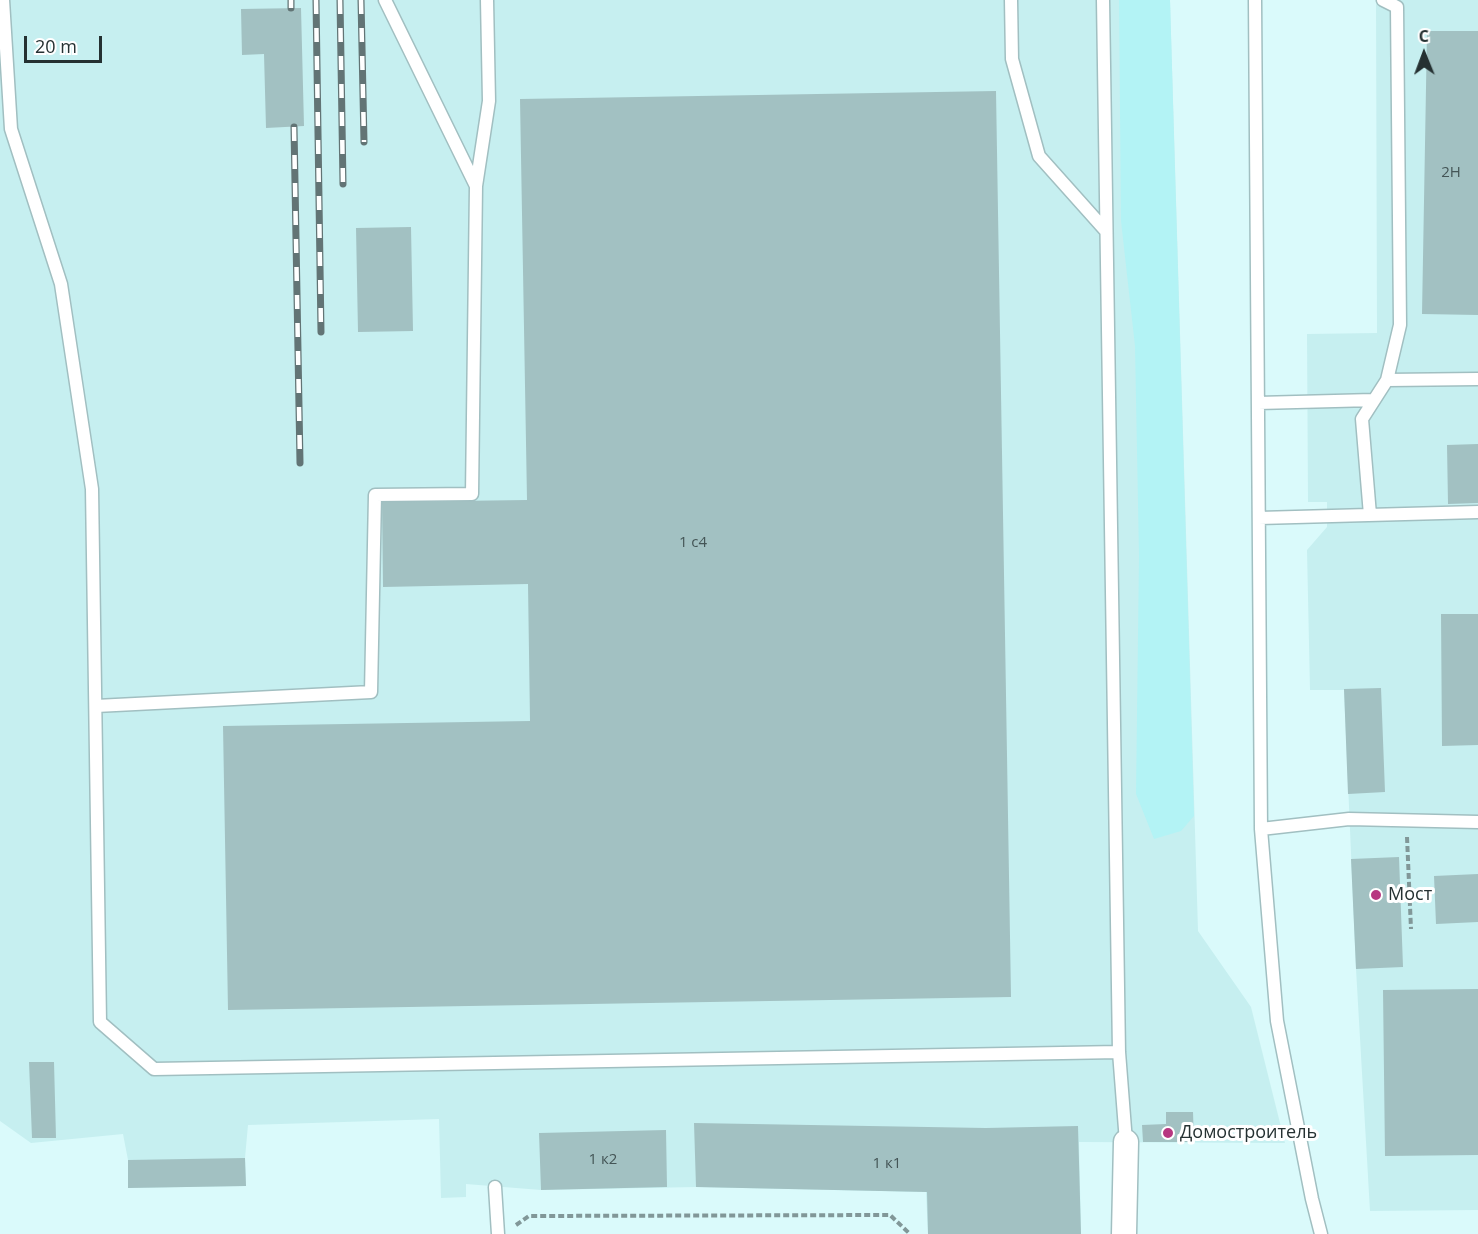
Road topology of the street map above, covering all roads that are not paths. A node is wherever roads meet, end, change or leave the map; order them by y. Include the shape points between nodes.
1 (3, 0) edge
2 (385, 0) edge
3 (487, 0) edge
4 (1011, 0) edge
5 (1103, 0) edge
6 (1255, 0) edge
7 (1383, 0) edge
8 (476, 186) junction
9 (1106, 231) junction
10 (1478, 379) edge
11 (1387, 381) junction
12 (1373, 400) junction
13 (1258, 403) junction
14 (1478, 512) edge
15 (1370, 515) junction
16 (1259, 518) junction
17 (96, 706) junction
18 (1478, 822) edge
19 (1261, 829) junction
20 (1119, 1052) junction
21 (1126, 1142) joint
22 (495, 1187) dead end
23 (498, 1234) edge
24 (1124, 1234) edge
25 (1321, 1234) edge

1 - 17 lane via 11,129 61,284 92,489
2 - 8 lane
3 - 8 lane via 489,101
4 - 9 lane via 1012,59 1039,156
5 - 9 lane
6 - 13 lane
7 - 11 lane via 1397,7 1400,325
8 - 17 lane via 472,494 375,495 371,692
9 - 20 lane
10 - 11 lane
11 - 12 lane
12 - 13 lane
12 - 15 lane via 1362,418
13 - 16 lane
14 - 15 lane
15 - 16 lane
16 - 19 lane
17 - 20 lane via 100,1022 154,1069
18 - 19 lane via 1349,819
19 - 25 lane via 1277,1021
20 - 21 lane
21 - 24 street
22 - 23 lane

